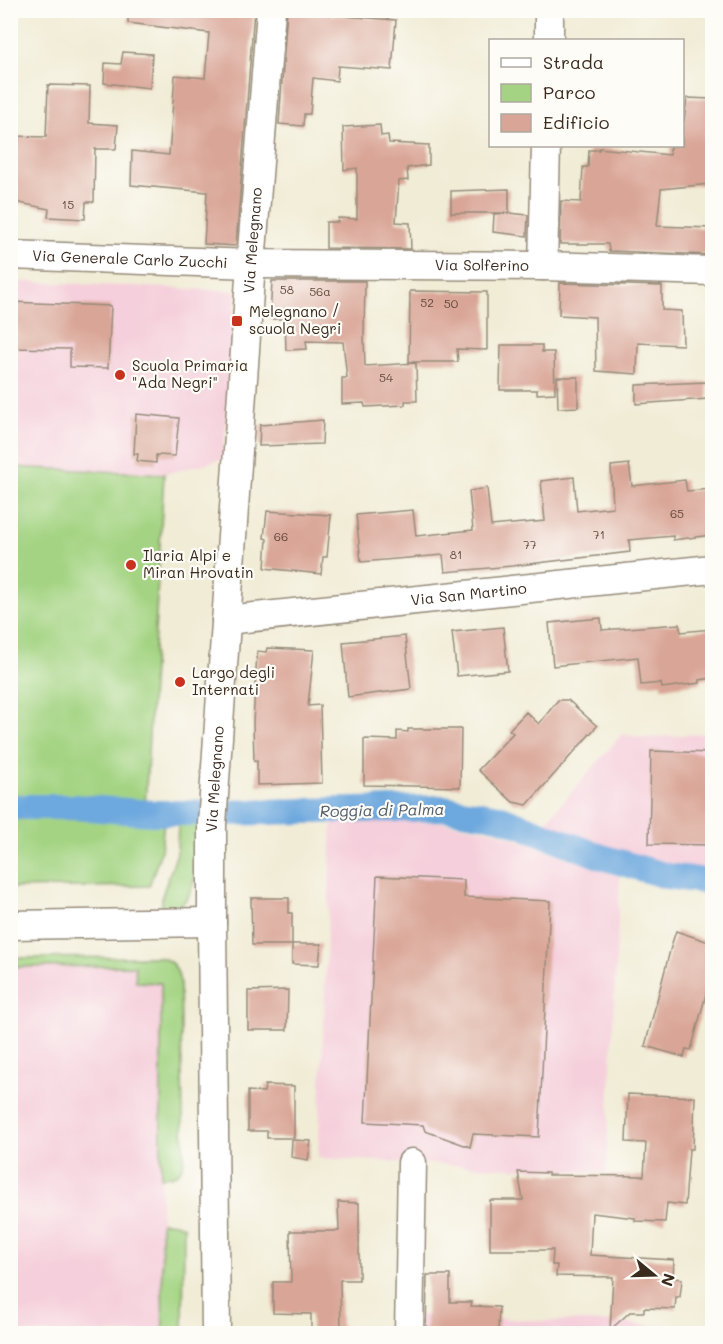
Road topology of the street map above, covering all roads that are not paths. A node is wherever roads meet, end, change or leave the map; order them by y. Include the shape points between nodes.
1 (271, 10) edge
2 (549, 10) edge
3 (549, 39) edge
4 (546, 147) edge
5 (10, 255) edge
6 (251, 264) junction
7 (543, 266) junction
8 (712, 271) edge
9 (712, 569) edge
10 (226, 620) junction
11 (212, 922) junction
12 (10, 925) edge
13 (412, 1163) dead end
14 (216, 1334) edge
15 (410, 1334) edge

1 - 6 street, Via Melegnano
2 - 3 street
4 - 7 street
5 - 6 street, Via Generale Carlo Zucchi
6 - 7 street, Via Solferino
6 - 10 street, Via Melegnano
7 - 8 street, Via Solferino
9 - 10 street, Via San Martino
10 - 11 street, Via Melegnano via 212,824
11 - 12 street
11 - 14 street, Via Melegnano
13 - 15 street

